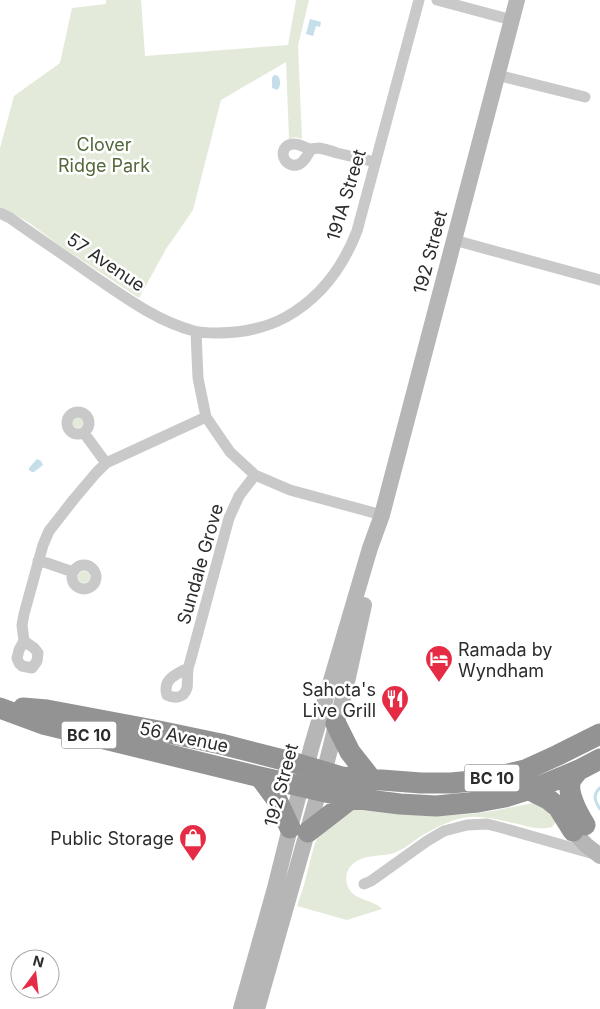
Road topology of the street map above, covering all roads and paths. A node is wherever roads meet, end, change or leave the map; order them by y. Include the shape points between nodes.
1 (419, 0) edge
2 (437, 0) edge
3 (517, 0) edge
4 (512, 20) junction
5 (497, 75) junction
6 (584, 97) dead end
7 (311, 149) dead end
8 (375, 162) junction
9 (0, 213) edge
10 (454, 240) junction
11 (600, 280) edge
12 (196, 332) junction
13 (206, 417) junction
14 (84, 433) dead end
15 (106, 463) junction
16 (255, 475) junction
17 (382, 515) junction
18 (38, 561) junction
19 (74, 572) dead end
20 (24, 641) dead end
21 (188, 668) dead end
22 (0, 707) edge
23 (336, 724) junction
24 (600, 734) edge
25 (600, 759) edge
26 (579, 770) junction
27 (260, 777) junction
28 (313, 779) junction
29 (372, 780) junction
30 (530, 790) junction
31 (352, 798) junction
32 (579, 828) junction
33 (299, 830) junction
34 (538, 838) junction
35 (600, 843) edge
36 (600, 856) edge
37 (364, 884) dead end
38 (241, 1009) edge
39 (257, 1009) edge

1 - 8 street, 191A Street
2 - 4 street
3 - 4 main road, 192 Street
4 - 5 main road, 192 Street
5 - 6 street
5 - 10 main road, 192 Street
7 - 8 street via 322,148
8 - 12 street, 191A Street via 353,242 337,270 313,297 292,314 263,327 246,332
9 - 12 street, 57 Avenue via 139,306 159,318
10 - 11 street
10 - 17 main road, 192 Street
12 - 13 street via 198,378
13 - 15 street
13 - 16 street via 230,452
14 - 15 street
15 - 18 street via 49,531
16 - 17 street via 290,490
16 - 21 street, Sundale Grove via 239,496 229,518
17 - 23 main road, 192 Street via 377,550
17 - 28 main road, 192 Street via 370,548
18 - 19 street
18 - 20 street via 22,625
22 - 27 highway, 56 Avenue / BC 10 via 43,724
22 - 28 highway, 56 Avenue / BC 10 via 47,710 221,744 295,763
23 - 28 main road, 192 Street
23 - 29 highway via 350,752
24 - 29 highway, BC 10 via 525,770 483,780 451,783
25 - 26 highway, BC 10
26 - 30 highway, BC 10
26 - 32 highway via 570,788
27 - 28 highway, 56 Avenue / BC 10
27 - 33 highway
28 - 29 highway, BC 10
28 - 31 highway, BC 10
28 - 33 main road, 192 Street
30 - 31 highway, BC 10 via 478,802 436,806
30 - 32 highway via 548,799
31 - 33 highway
32 - 34 street via 555,838
32 - 35 main road
32 - 36 main road via 586,845
33 - 38 main road, 192 Street via 275,888
33 - 39 main road, 192 Street
34 - 36 street
34 - 37 street via 487,824 455,827 427,841

